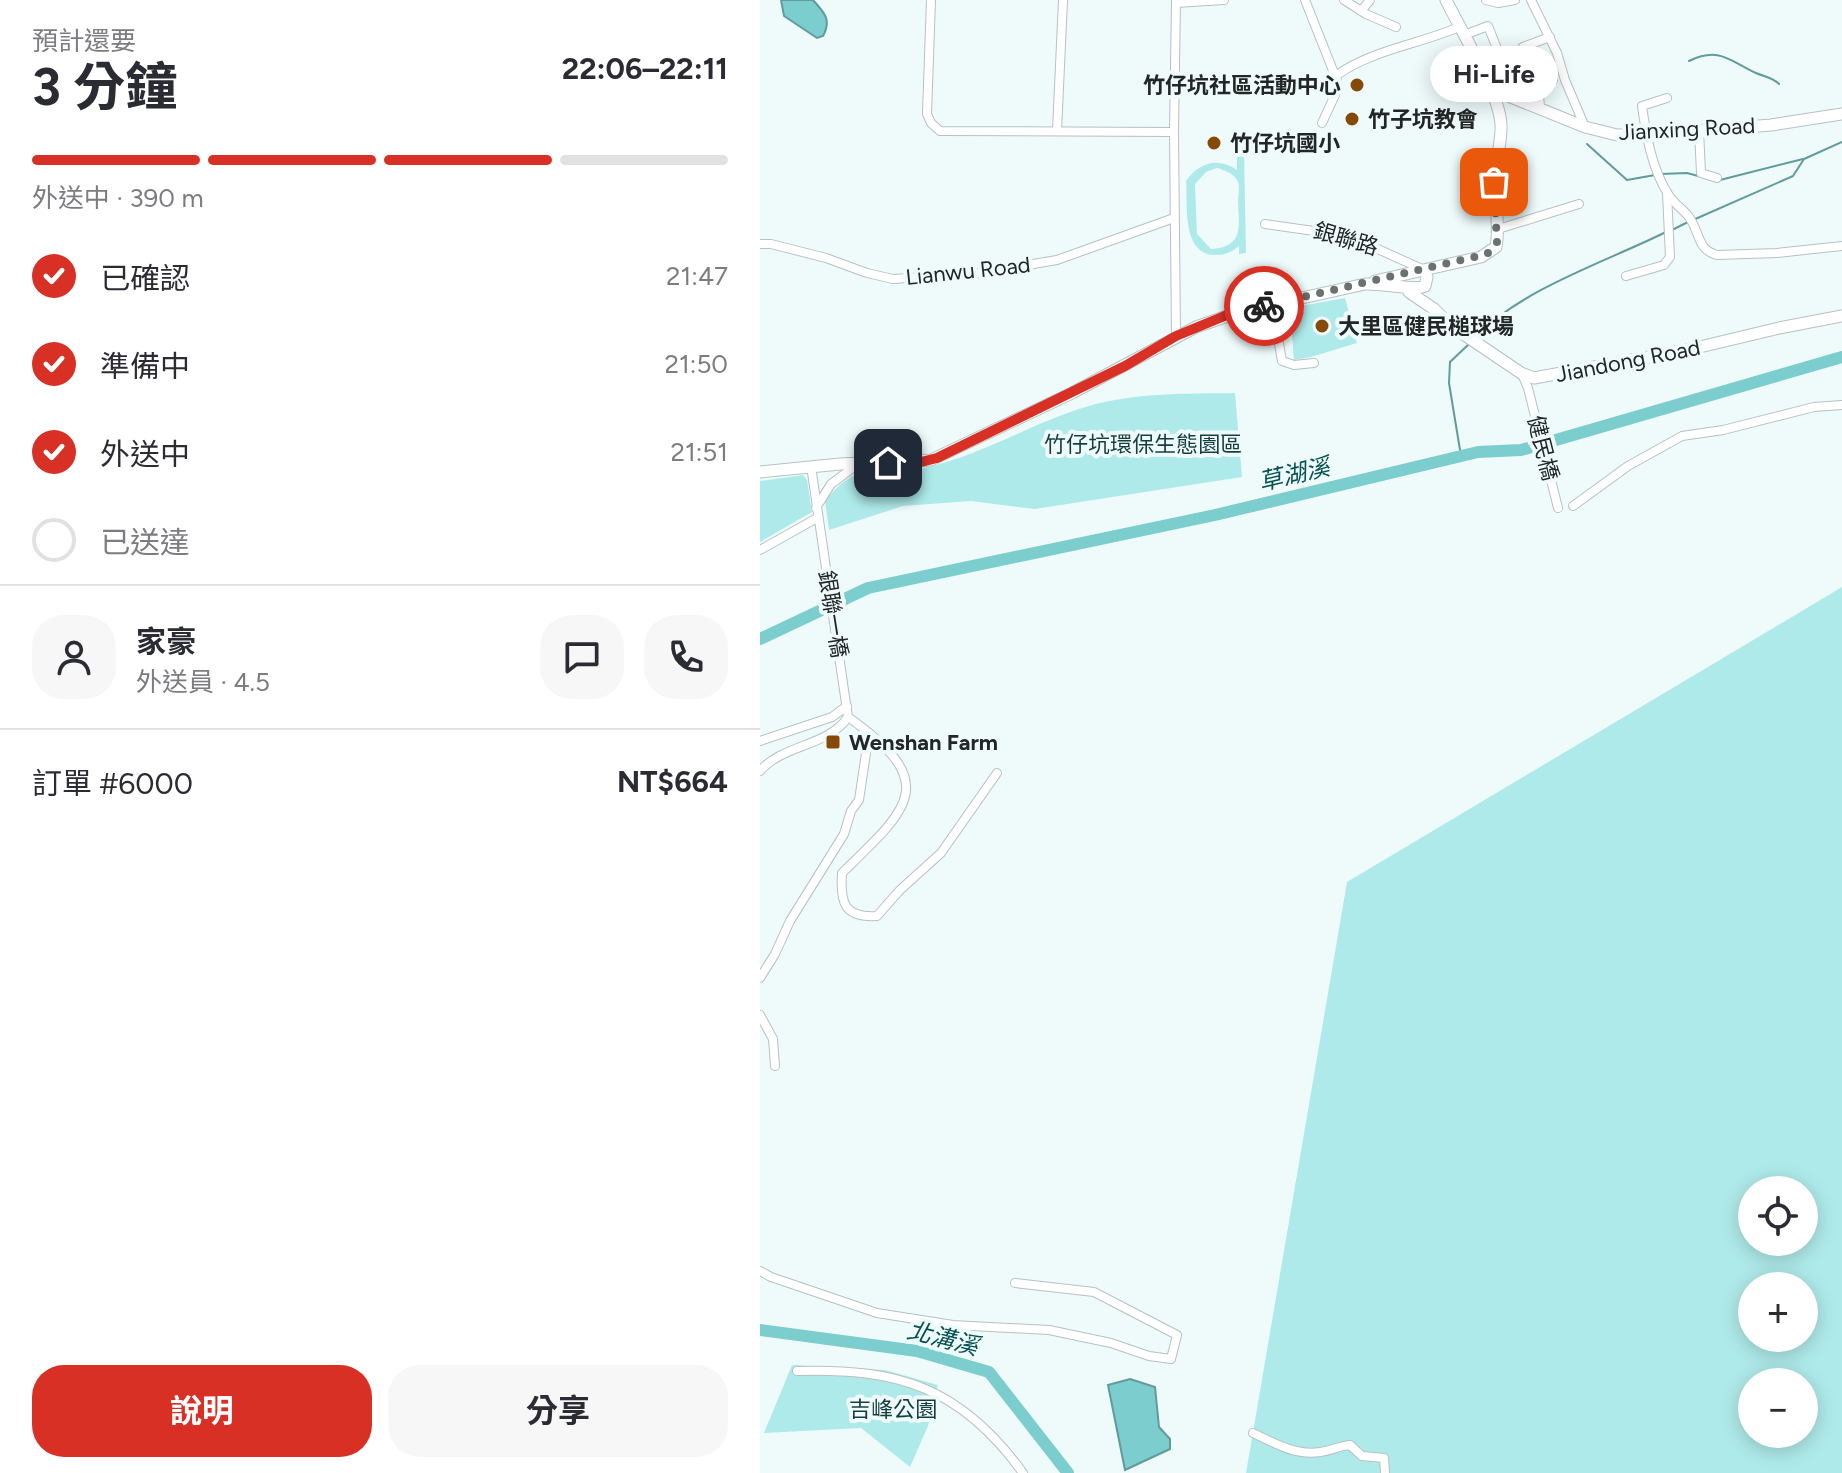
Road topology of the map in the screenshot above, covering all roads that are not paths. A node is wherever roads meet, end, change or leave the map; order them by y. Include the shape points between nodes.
1 (931, 0) edge
2 (1063, 0) edge
3 (1224, 0) edge
4 (1305, 0) edge
5 (1344, 0) edge
6 (1370, 0) edge
7 (1446, 0) edge
8 (1515, 0) edge
9 (1531, 0) edge
10 (1176, 1) edge
11 (1488, 1) edge
12 (1361, 11) junction
13 (1396, 27) dead end
14 (1462, 31) junction
15 (1550, 37) junction
16 (1476, 61) junction
17 (1527, 78) junction
18 (1337, 79) junction
19 (1538, 80) junction
20 (1553, 80) dead end
21 (1491, 89) junction
22 (1667, 98) dead end
23 (1526, 102) junction
24 (1540, 108) junction
25 (1842, 114) edge
26 (1322, 123) dead end
27 (1585, 127) junction
28 (1699, 130) junction
29 (1057, 131) junction
30 (1174, 132) junction
31 (1645, 135) junction
32 (1717, 178) dead end
33 (1667, 192) junction
34 (1579, 204) dead end
35 (1174, 218) junction
36 (1265, 224) dead end
37 (1498, 229) junction
38 (760, 244) edge
39 (1842, 246) edge
40 (1425, 273) junction
41 (1626, 276) dead end
42 (1365, 284) junction
43 (1397, 286) junction
44 (1272, 304) junction
45 (1434, 309) junction
46 (1842, 316) edge
47 (1176, 336) junction
48 (1314, 363) dead end
49 (1521, 373) junction
50 (1842, 405) edge
51 (861, 462) junction
52 (811, 466) junction
53 (760, 472) edge
54 (1573, 506) dead end
55 (1558, 508) dead end
56 (817, 516) junction
57 (760, 550) edge
58 (847, 706) junction
59 (848, 717) junction
60 (869, 733) junction
61 (760, 741) edge
62 (760, 771) edge
63 (997, 773) dead end
64 (760, 978) edge
65 (760, 1015) edge
66 (775, 1066) dead end
67 (760, 1271) edge
68 (1015, 1283) dead end
69 (797, 1371) dead end
70 (1253, 1433) dead end
71 (1023, 1473) edge
72 (1385, 1473) edge

1 - 29 street via 927,114 933,126 949,132
2 - 29 street
3 - 10 street
4 - 18 street
5 - 12 street
6 - 12 street
7 - 14 street
8 - 11 street
9 - 15 street
10 - 30 street
12 - 13 street
14 - 16 street
14 - 16 street via 1488,26 1498,51
14 - 18 street via 1359,63
15 - 17 street via 1523,47
15 - 27 street
16 - 21 street
17 - 19 street
17 - 23 street
18 - 26 street
19 - 20 street
19 - 24 street
21 - 23 street, Jianxing Road
21 - 37 street via 1501,122 1494,182
22 - 31 street via 1642,106
23 - 24 street, Jianxing Road
24 - 27 street, Jianxing Road
25 - 28 street, Jianxing Road
27 - 31 street, Jianxing Road
28 - 31 street, Jianxing Road
28 - 32 street via 1701,173
29 - 30 street
30 - 35 street
31 - 33 street
33 - 39 street via 1688,216 1707,252 1777,253
33 - 41 street via 1670,257 1664,265
34 - 37 street
35 - 38 street, Lianwu Road via 1057,260 974,274 893,279
35 - 47 street
36 - 40 street, 銀聯路 via 1349,236
37 - 40 street via 1491,252
40 - 42 street via 1386,276
40 - 43 street via 1423,289
40 - 45 street
42 - 43 street
42 - 44 street
43 - 45 street
44 - 47 street
44 - 48 street via 1282,361
45 - 49 street
46 - 49 street, Jiandong Road via 1553,377
47 - 51 street via 937,458
49 - 55 street, 健民橋
50 - 54 street via 1682,436
51 - 52 street
51 - 56 street via 831,484
52 - 53 street
52 - 56 street
56 - 57 street
56 - 58 street, 銀聯一橋
58 - 59 street
58 - 61 street via 832,717
59 - 60 street
59 - 62 street via 837,729 791,749
60 - 63 street via 896,759 907,794 895,818 842,873 845,903 858,917 877,916 941,853
60 - 64 street via 859,800 844,834
65 - 66 street via 773,1039
67 - 68 street via 877,1313 953,1325 1049,1330 1171,1359 1177,1335 1094,1292
69 - 71 street via 874,1373 927,1388 978,1423
70 - 72 street via 1289,1450 1320,1452 1350,1445 1362,1456 1384,1458

